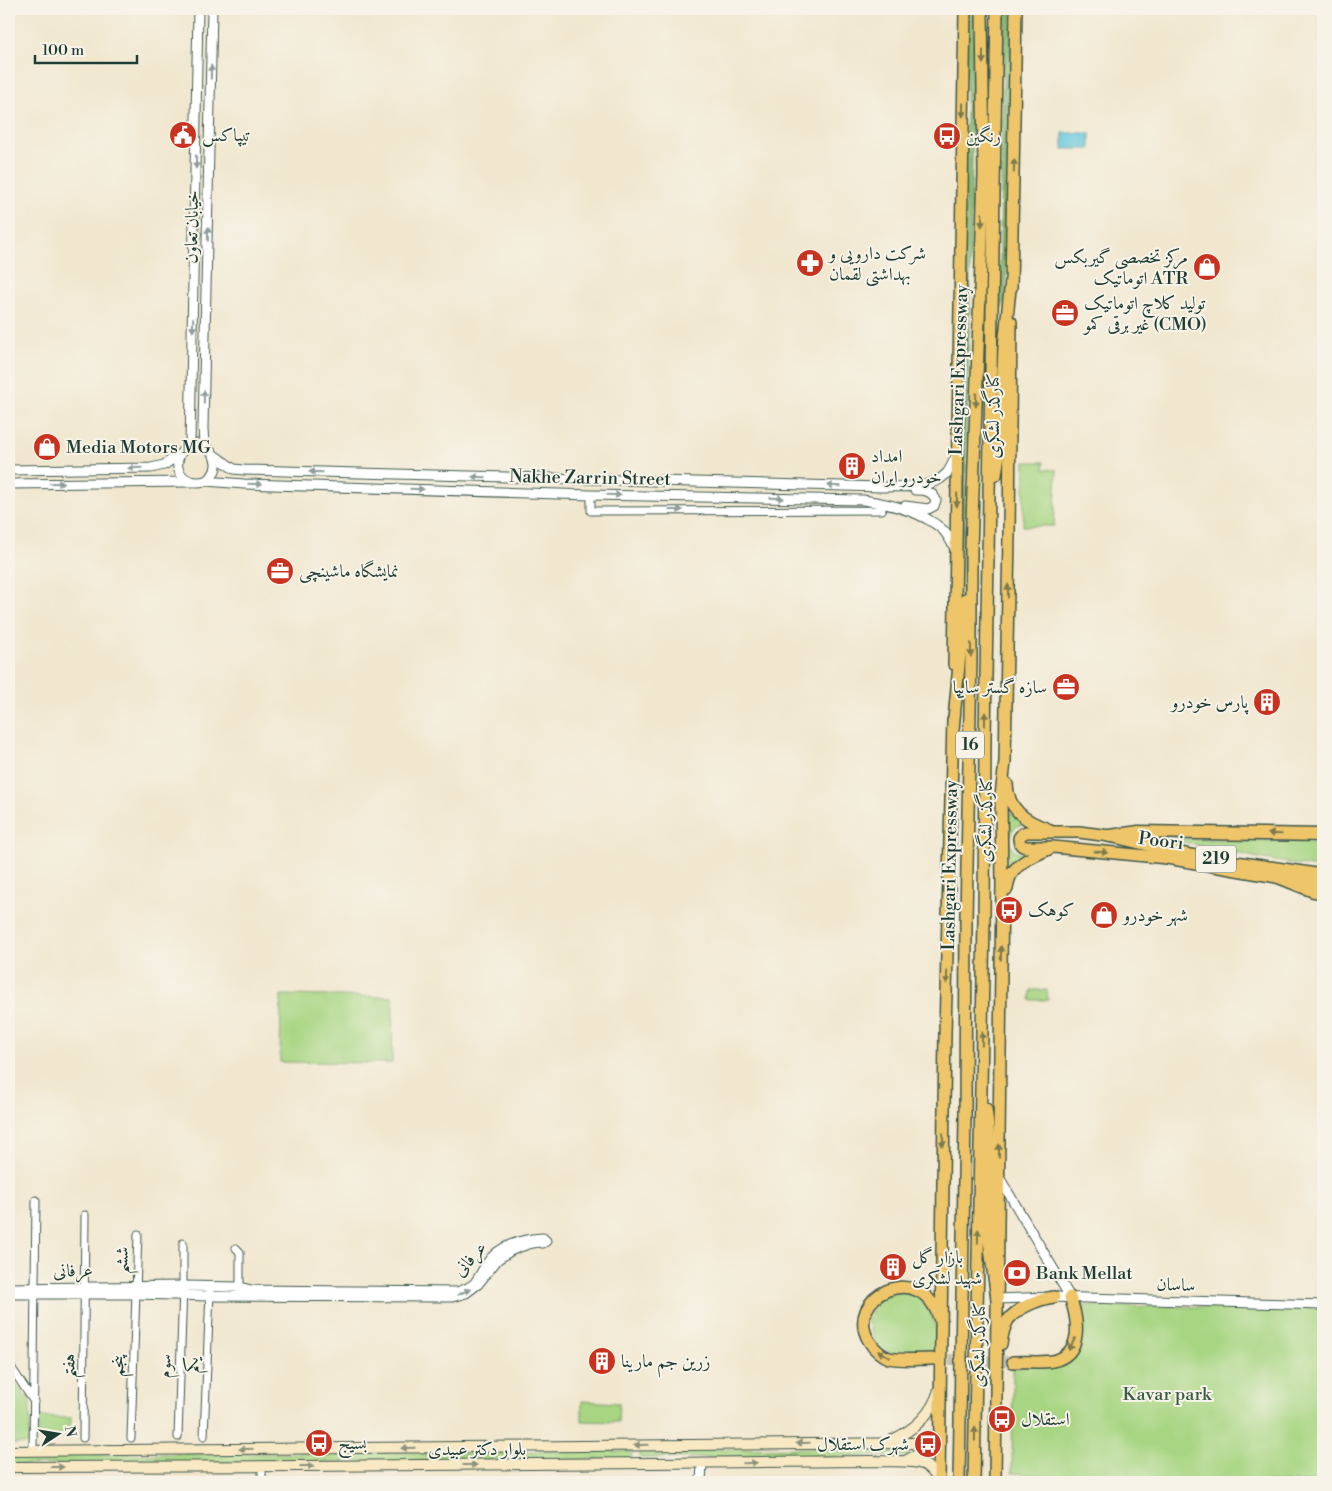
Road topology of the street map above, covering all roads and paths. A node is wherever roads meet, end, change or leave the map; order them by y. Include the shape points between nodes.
1 (198, 9) edge
2 (212, 9) edge
3 (965, 9) edge
4 (982, 9) edge
5 (998, 9) edge
6 (1016, 9) edge
7 (1011, 280) junction
8 (190, 445) junction
9 (204, 445) junction
10 (180, 454) junction
11 (958, 454) junction
12 (214, 455) junction
13 (9, 470) edge
14 (206, 481) junction
15 (192, 482) junction
16 (9, 484) edge
17 (882, 487) junction
18 (591, 495) junction
19 (884, 505) junction
20 (989, 516) junction
21 (956, 550) junction
22 (971, 550) junction
23 (953, 730) junction
24 (1005, 762) junction
25 (1055, 832) junction
26 (1323, 835) edge
27 (1110, 836) junction
28 (1052, 847) junction
29 (1323, 875) edge
30 (1277, 878) junction
31 (1323, 883) edge
32 (1323, 893) edge
33 (1002, 912) junction
34 (981, 1071) junction
35 (998, 1177) junction
36 (36, 1200) dead end
37 (85, 1215) dead end
38 (138, 1234) dead end
39 (183, 1243) dead end
40 (236, 1248) dead end
41 (9, 1288) edge
42 (85, 1290) junction
43 (136, 1290) junction
44 (35, 1291) junction
45 (183, 1291) junction
46 (210, 1291) junction
47 (240, 1291) junction
48 (9, 1294) edge
49 (1054, 1297) junction
50 (1070, 1297) junction
51 (997, 1299) junction
52 (1323, 1305) edge
53 (941, 1325) junction
54 (932, 1359) tunnel mouth
55 (1012, 1362) tunnel mouth
56 (9, 1364) edge
57 (996, 1364) junction
58 (940, 1387) junction
59 (34, 1402) junction
60 (204, 1436) dead end
61 (178, 1437) dead end
62 (82, 1438) dead end
63 (131, 1438) dead end
64 (887, 1443) junction
65 (33, 1451) junction
66 (9, 1452) edge
67 (903, 1462) junction
68 (702, 1463) junction
69 (262, 1466) junction
70 (9, 1467) edge
71 (939, 1481) edge
72 (262, 1482) edge
73 (701, 1482) edge
74 (959, 1482) edge
75 (974, 1482) edge
76 (994, 1482) edge

1 -> 8 street, خیابان تعاون
9 -> 2 street, خیابان تعاون
3 -> 11 main road, کنارگذر لشگری
4 -> 22 main road, Lashgari Expressway / 16 via 984,175
5 - 20 main road, Lashgari Expressway / 16
7 -> 6 main road, کنارگذر لشگری
7 - 20 main road via 1004,346 1000,447
24 -> 7 main road, کنارگذر لشگری
8 - 9 street
8 - 10 street
9 - 12 street
10 -> 13 street via 164,465 151,468
10 - 15 street via 178,467 181,474
11 - 17 street, Nakhe Zarrin Street via 948,472 933,483
11 -> 21 main road, کنارگذر لشگری
12 - 14 street via 215,469
17 -> 12 street, Nakhe Zarrin Street via 244,470 234,469
14 - 15 street
14 -> 18 street, Nakhe Zarrin Street
16 -> 15 street
17 - 19 street via 927,490 936,500 928,509
18 -> 19 street, Nakhe Zarrin Street via 863,500
18 -> 19 street via 591,511
19 - 21 street, Nakhe Zarrin Street via 931,522 944,531
34 -> 20 main road, Lashgari Expressway / 16
21 - 23 main road, کنارگذر لشگری
22 - 23 main road
22 -> 74 main road, Lashgari Expressway / 16
23 -> 53 main road, کنارگذر لشگری
24 - 25 main road via 1007,794 1012,804 1028,821
24 - 33 main road, کنارگذر لشگری via 1001,796
25 - 27 main road, Poori / 219
25 - 28 main road, Poori via 1026,832 1019,838 1022,846
26 -> 27 highway via 1139,832
27 - 29 main road, Poori / 219 via 1190,854
28 -> 30 main road, Poori / 219 via 1167,858
28 - 33 main road via 1016,867 1010,877
30 - 31 main road, Poori / 219
30 - 32 main road
35 -> 33 main road, کنارگذر لشگری
34 - 51 main road via 988,1122 988,1228
75 -> 34 main road, Lashgari Expressway / 16
35 - 50 street
35 - 51 main road, کنارگذر لشگری
36 - 44 street
37 - 42 street, هفتم
38 - 43 street, ششم
39 - 45 street, سوم
40 - 47 street via 240,1252
41 - 44 street, عرفانی
42 - 43 street, عرفانی
42 - 44 street, عرفانی
42 - 62 street, هفتم
43 - 45 street, عرفانی
43 - 63 street, پنجم
44 - 48 street, عرفانی
44 - 59 street
45 - 46 street, عرفانی
45 - 61 street, سوم
46 - 47 street, عرفانی
46 - 60 street, یکم
47 -> 47 street, عرفانی via 452,1296 466,1293 478,1284 498,1259 512,1250 546,1240 530,1238 502,1248 488,1261 469,1289 457,1292
49 - 50 street, ساسان
49 - 51 street, ساسان
49 - 57 main road via 1033,1302 1008,1321
50 - 52 street, ساسان
50 -> 55 main road via 1077,1329 1075,1342 1067,1353 1050,1361
51 - 57 main road, کنارگذر لشگری
54 -> 53 main road via 900,1359 883,1355 867,1337 865,1318 868,1307 879,1294 904,1287 928,1299 936,1309
53 - 58 main road, کنارگذر لشگری
56 - 59 street
57 - 76 main road, کنارگذر لشگری
58 - 64 main road via 937,1399 926,1416 906,1433
58 - 71 main road, کنارگذر لشگری
59 - 65 street
64 -> 65 main road, بلوار دکتر عبیدی
64 - 67 main road, بلوار دکتر عبیدی via 914,1442 918,1446 918,1453
65 - 66 main road, بلوار دکتر عبیدی
68 -> 67 main road, بلوار دکتر عبیدی
67 - 71 main road, بلوار دکتر عبیدی via 923,1464
69 -> 68 main road, بلوار دکتر عبیدی
68 - 73 street
70 -> 69 main road, بلوار دکتر عبیدی
69 - 72 street

